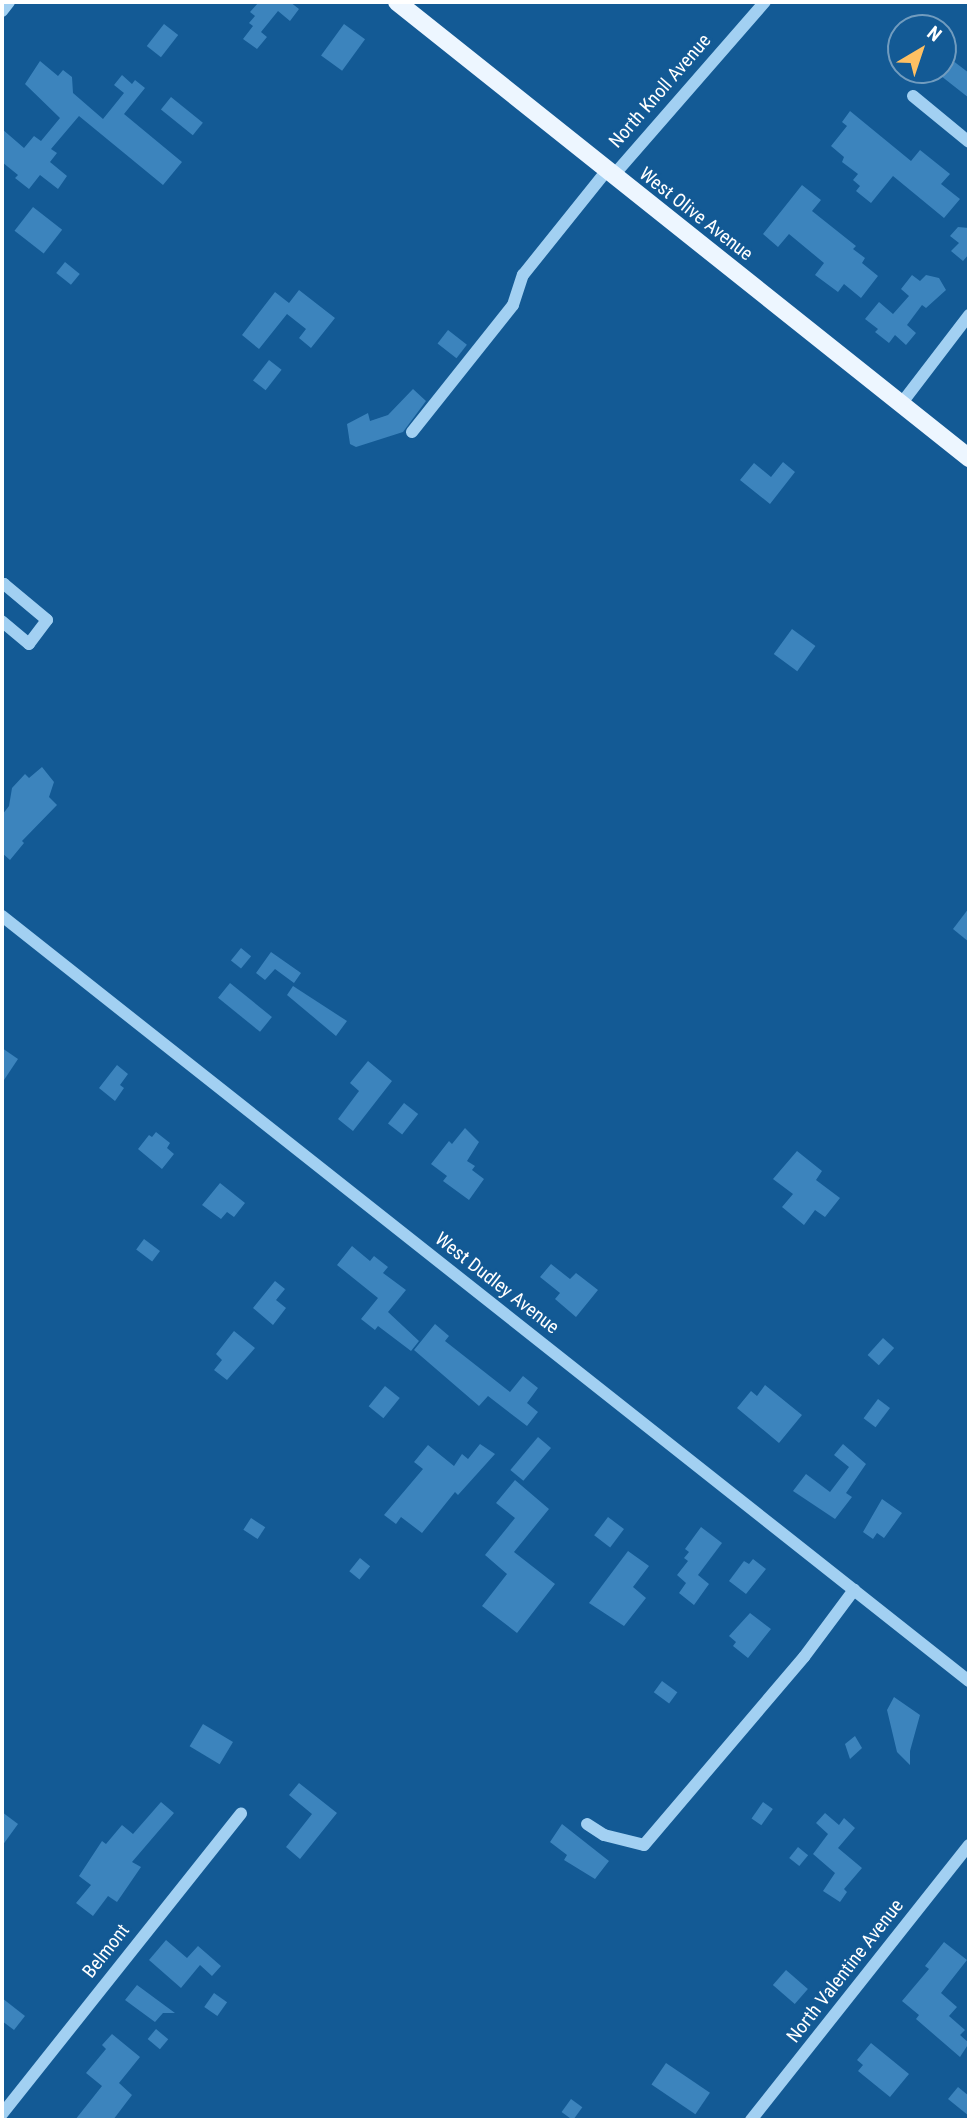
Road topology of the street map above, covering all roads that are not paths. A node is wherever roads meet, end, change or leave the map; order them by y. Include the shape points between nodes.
1 (9, 2) edge
2 (397, 2) edge
3 (765, 2) edge
4 (2, 11) edge
5 (913, 96) dead end
6 (969, 142) edge
7 (610, 173) junction
8 (969, 316) edge
9 (901, 404) junction
10 (412, 432) dead end
11 (969, 458) edge
12 (2, 586) edge
13 (2, 621) edge
14 (2, 916) edge
15 (854, 1590) junction
16 (969, 1681) edge
17 (241, 1813) dead end
18 (587, 1824) dead end
19 (969, 1845) edge
20 (2, 2114) edge
21 (751, 2120) edge

1 - 4 street
2 - 7 main road, West Olive Avenue
3 - 7 street, North Knoll Avenue
5 - 6 street
7 - 9 main road, West Olive Avenue
7 - 10 street, North Knoll Avenue via 523,275 513,305
8 - 9 street
9 - 11 main road, West Olive Avenue
12 - 13 street via 47,620 29,644
14 - 15 street, West Dudley Avenue
15 - 16 street, West Dudley Avenue
15 - 18 street via 804,1657 644,1845 604,1835
17 - 20 street, Belmont
19 - 21 street, North Valentine Avenue

